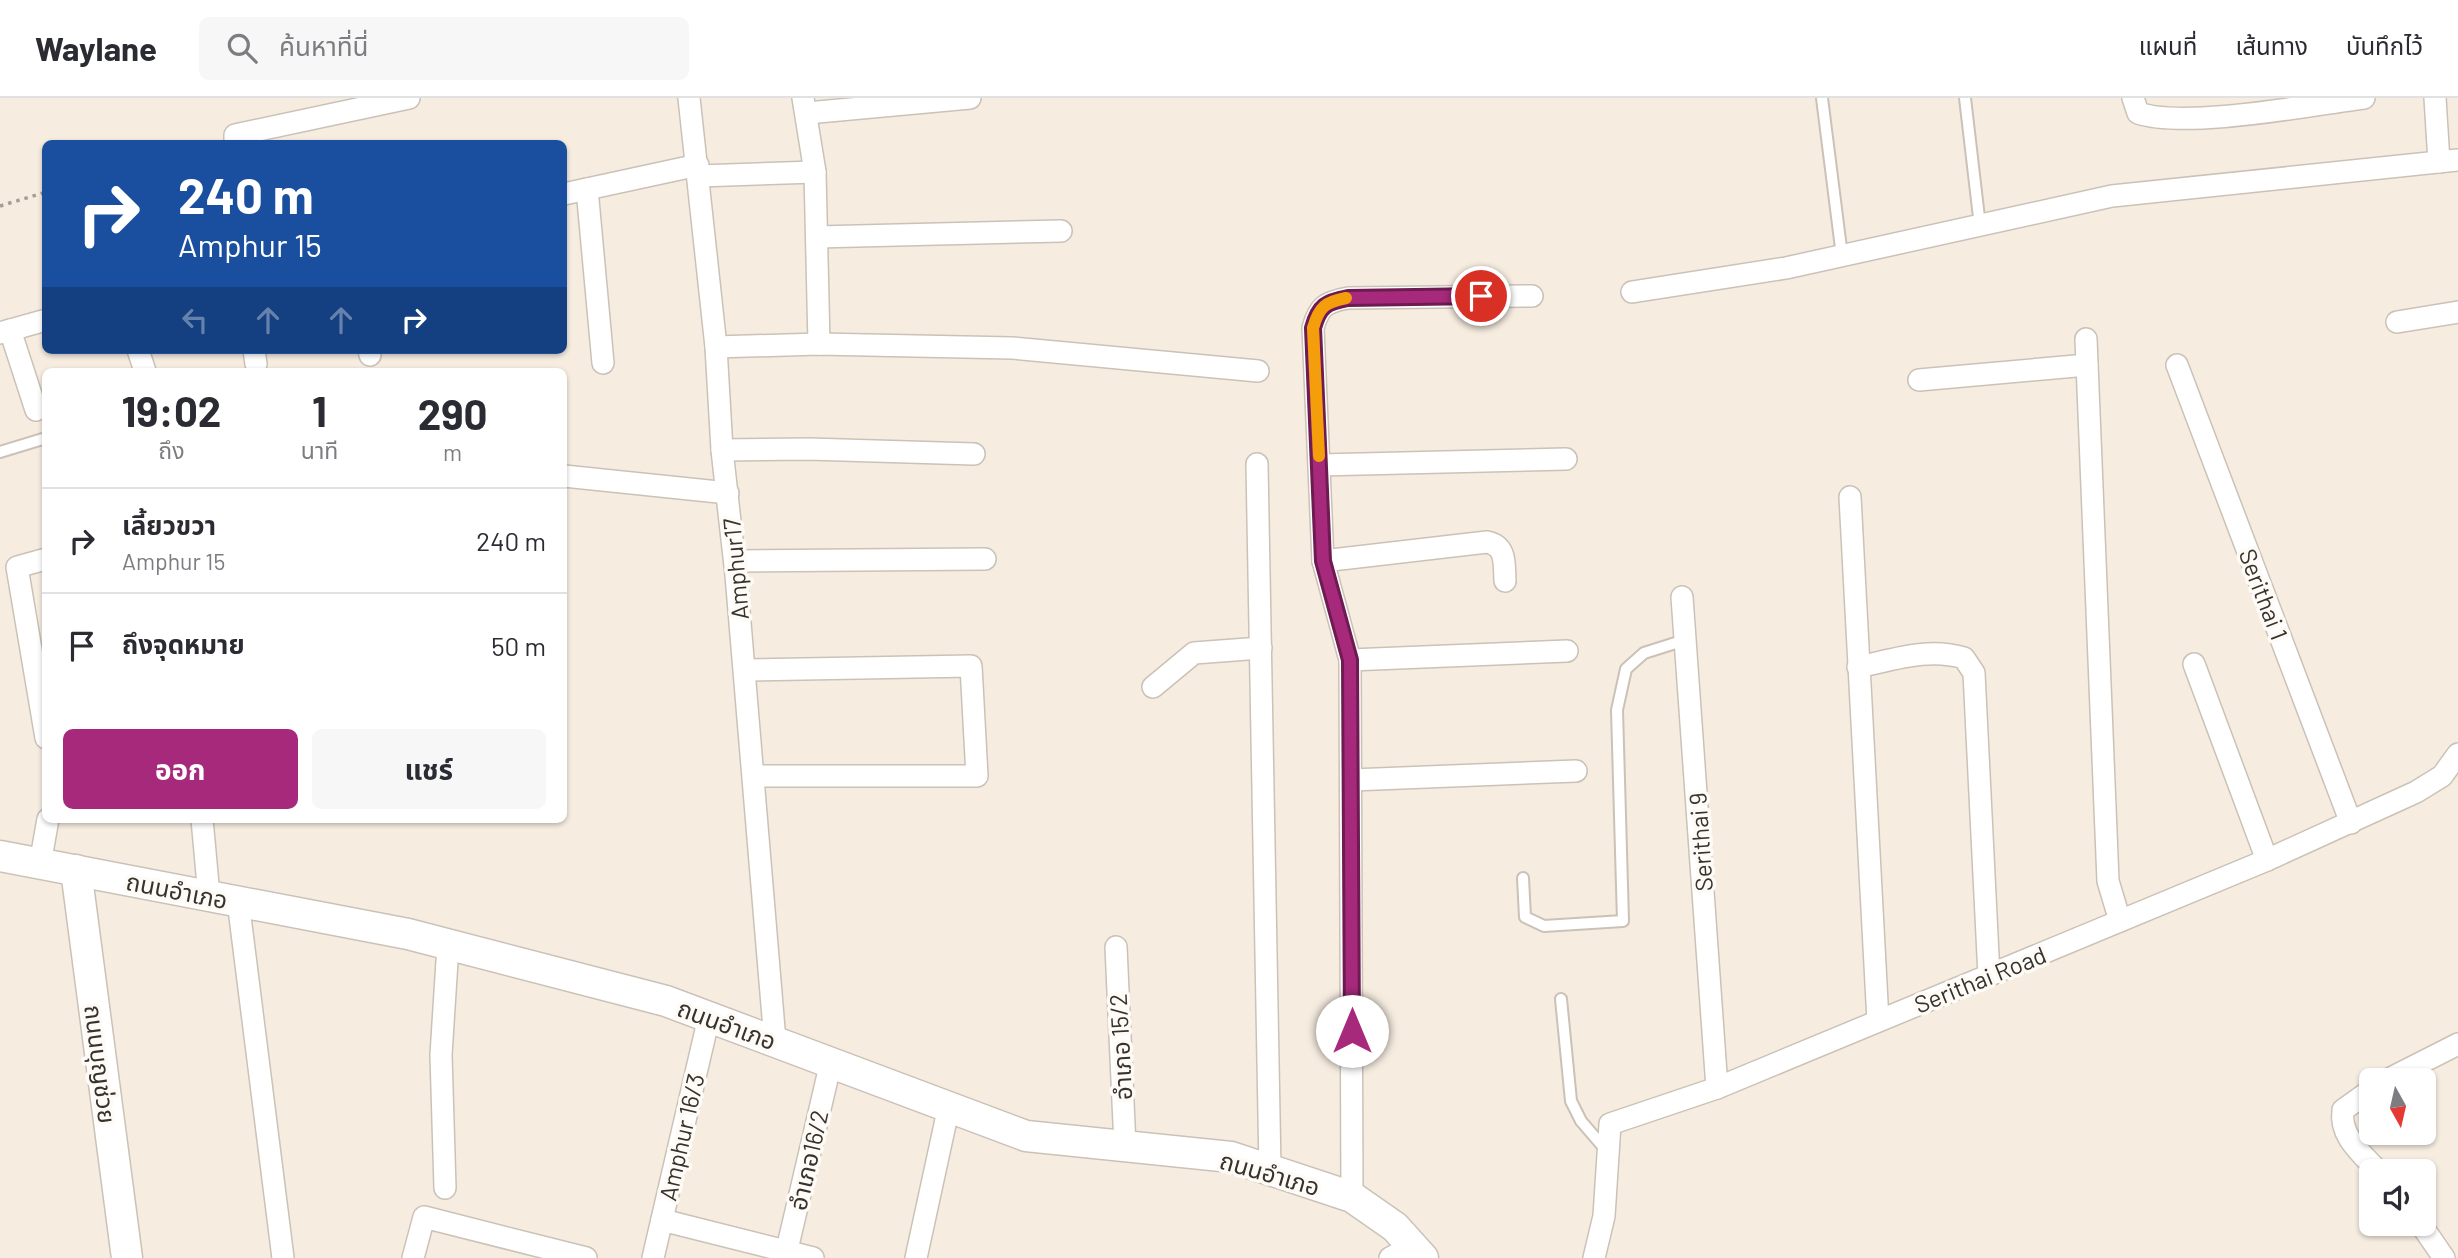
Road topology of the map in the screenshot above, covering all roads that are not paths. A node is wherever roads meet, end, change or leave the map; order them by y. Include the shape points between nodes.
1 (409, 98) edge
2 (689, 98) edge
3 (970, 98) edge
4 (1822, 98) edge
5 (1965, 98) edge
6 (2133, 98) edge
7 (2364, 98) edge
8 (2435, 98) edge
9 (805, 105) edge
10 (235, 140) edge
11 (2449, 161) edge
12 (699, 170) junction
13 (815, 172) junction
14 (587, 189) junction
15 (567, 193) edge
16 (1980, 226) junction
17 (1060, 231) dead end
18 (817, 237) junction
19 (1842, 256) junction
20 (1632, 292) dead end
21 (1532, 296) dead end
22 (2458, 312) edge
23 (42, 321) edge
24 (2397, 322) dead end
25 (5, 332) edge
26 (2086, 340) dead end
27 (819, 344) junction
28 (716, 346) junction
29 (603, 363) dead end
30 (2087, 365) junction
31 (2177, 365) dead end
32 (1258, 371) dead end
33 (1919, 380) dead end
34 (36, 411) dead end
35 (42, 439) edge
36 (722, 450) junction
37 (0, 452) edge
38 (974, 454) dead end
39 (1566, 459) dead end
40 (1257, 464) dead end
41 (1320, 465) junction
42 (567, 476) edge
43 (728, 493) junction
44 (1850, 497) dead end
45 (985, 559) dead end
46 (42, 560) edge
47 (735, 561) junction
48 (1323, 561) junction
49 (1505, 581) dead end
50 (1682, 597) dead end
51 (1685, 640) junction
52 (1261, 648) junction
53 (1567, 651) dead end
54 (1350, 660) junction
55 (2194, 664) dead end
56 (1858, 667) junction
57 (745, 670) junction
58 (1153, 687) dead end
59 (42, 714) edge
60 (2458, 754) edge
61 (1576, 772) dead end
62 (754, 776) junction
63 (1352, 780) junction
64 (47, 823) edge
65 (203, 823) edge
66 (2351, 823) junction
67 (0, 856) edge
68 (2267, 860) junction
69 (40, 864) junction
70 (76, 870) junction
71 (1523, 878) dead end
72 (224, 899) junction
73 (2120, 920) junction
74 (447, 945) junction
75 (1116, 947) dead end
76 (1989, 976) junction
77 (1562, 999) dead end
78 (709, 1017) junction
79 (1878, 1021) junction
80 (775, 1041) junction
81 (2458, 1044) edge
82 (831, 1062) junction
83 (2411, 1068) edge
84 (1717, 1088) junction
85 (2359, 1099) edge
86 (949, 1106) junction
87 (1125, 1146) junction
88 (1608, 1152) junction
89 (2366, 1159) edge
90 (1270, 1170) junction
91 (445, 1188) dead end
92 (1352, 1197) junction
93 (662, 1220) junction
94 (2429, 1236) edge
95 (1408, 1254) edge
96 (786, 1255) edge
97 (128, 1258) edge
98 (283, 1258) edge
99 (413, 1258) edge
100 (586, 1258) edge
101 (653, 1258) edge
102 (813, 1258) edge
103 (916, 1258) edge
104 (1594, 1258) edge
105 (2444, 1258) edge

1 - 10 street via 234,135
2 - 12 street, Amphur17
3 - 9 street
4 - 19 lane
5 - 16 lane
6 - 7 street via 2138,113 2153,118 2232,115
8 - 11 street
9 - 13 street
11 - 16 street via 2112,196
12 - 13 street
12 - 14 street
12 - 28 street, Amphur17
13 - 18 street
14 - 15 street
14 - 29 street
16 - 19 street
17 - 18 street
18 - 27 street
19 - 20 street
21 - 41 street via 1328,302 1318,310 1313,328
22 - 24 street
23 - 25 street
25 - 34 street
26 - 30 street
27 - 28 street
27 - 32 street via 1012,348
28 - 36 street, Amphur17
30 - 33 street
30 - 73 street via 2108,881
31 - 66 street, Serithai 1
35 - 37 lane
36 - 38 street
36 - 43 street, Amphur17
39 - 41 street
40 - 52 street
41 - 48 street
42 - 43 street
43 - 47 street, Amphur17
44 - 56 street
45 - 47 street
46 - 59 street via 17,567
47 - 57 street, Amphur17
48 - 49 street via 1487,542 1501,550
48 - 54 street
50 - 51 street, Serithai 9
51 - 71 lane via 1644,653 1626,669 1617,710 1623,921 1544,926 1525,917
51 - 84 street, Serithai 9
52 - 58 street via 1194,653
52 - 90 street
53 - 54 street
54 - 63 street
55 - 68 street
56 - 76 street via 1946,652 1964,658 1974,673
56 - 79 street
57 - 62 street, Amphur17
57 - 62 street via 971,666 976,775
60 - 66 street, Serithai Road via 2442,776
61 - 63 street
62 - 80 street, Amphur17
63 - 92 street
64 - 69 street
65 - 72 street
66 - 68 street, Serithai Road
67 - 69 street, ถนนอำเภอ
68 - 73 street, Serithai Road
69 - 70 street, ถนนอำเภอ
70 - 72 street, ถนนอำเภอ
70 - 97 street, ถนนบุญช่วย
72 - 74 street, ถนนอำเภอ
72 - 98 street
73 - 76 street, Serithai Road
74 - 78 street, ถนนอำเภอ via 666,1001
74 - 91 street via 441,1055
75 - 87 street, อำเภอ 15/2
76 - 79 street, Serithai Road
77 - 88 lane via 1571,1101 1581,1121
78 - 80 street, ถนนอำเภอ
78 - 93 street, Amphur 16/3
79 - 84 street, Serithai Road
80 - 82 street, ถนนอำเภอ
81 - 83 street
82 - 86 street, ถนนอำเภอ
82 - 96 street, อำเภอ16/2
84 - 88 street, Serithai Road via 1611,1124
85 - 89 street via 2343,1110 2341,1122 2350,1142
86 - 87 street, ถนนอำเภอ via 1026,1136
86 - 103 street
87 - 90 street, ถนนอำเภอ via 1231,1157
88 - 104 street, Serithai Road via 1604,1216
90 - 92 street, ถนนอำเภอ
92 - 95 street, ถนนอำเภอ via 1395,1227
93 - 96 street
93 - 101 street, Amphur 16/3
94 - 105 street
96 - 102 street
99 - 100 street via 424,1217

